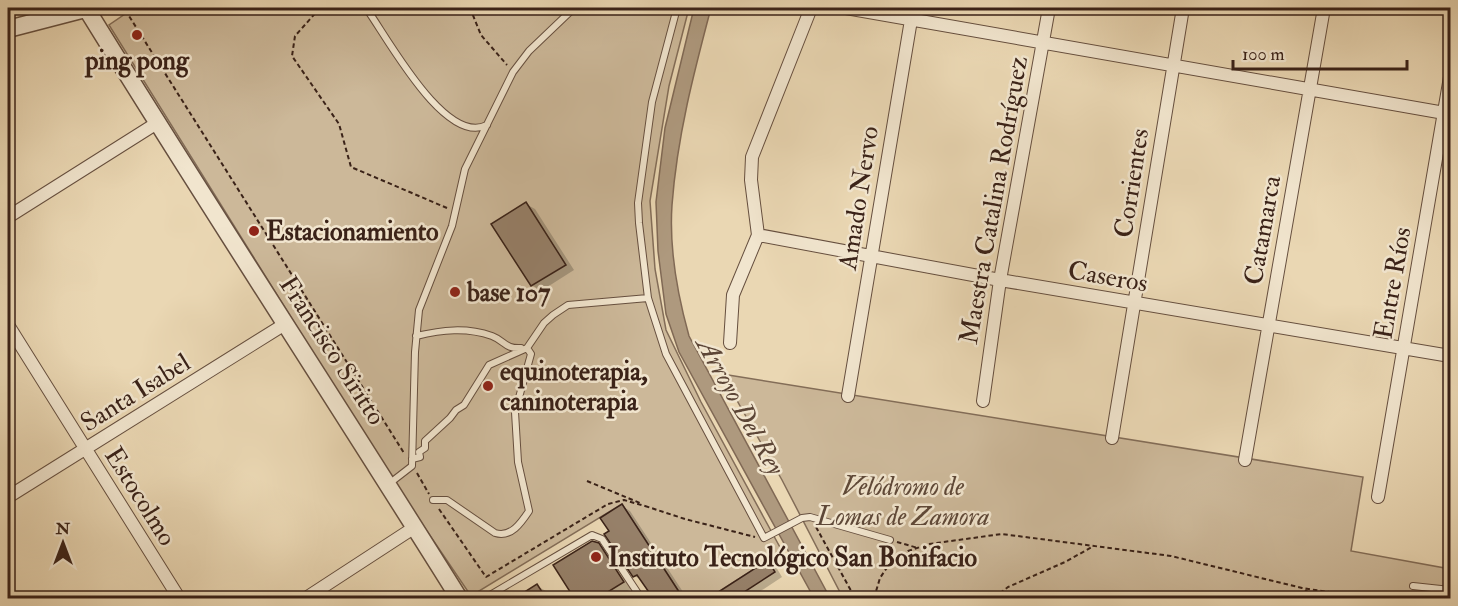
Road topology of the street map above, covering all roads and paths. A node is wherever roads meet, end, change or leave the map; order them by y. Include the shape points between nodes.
1 (87, 8) edge
2 (141, 8) edge
3 (320, 8) edge
4 (366, 8) edge
5 (470, 8) edge
6 (574, 8) edge
7 (677, 8) edge
8 (811, 8) edge
9 (846, 8) edge
10 (1049, 8) edge
11 (1183, 8) edge
12 (1324, 8) edge
13 (911, 14) edge
14 (8, 29) edge
15 (1042, 43) junction
16 (1173, 66) junction
17 (513, 72) junction
18 (1450, 77) edge
19 (1310, 89) junction
20 (1447, 113) edge
21 (157, 123) junction
22 (487, 125) junction
23 (455, 212) junction
24 (8, 217) edge
25 (758, 235) junction
26 (871, 256) junction
27 (1000, 280) junction
28 (648, 298) junction
29 (1134, 304) junction
30 (285, 324) junction
31 (8, 325) edge
32 (1268, 327) junction
33 (416, 336) junction
34 (730, 343) dead end
35 (527, 348) junction
36 (1404, 348) junction
37 (1450, 356) edge
38 (848, 396) dead end
39 (983, 401) dead end
40 (1112, 438) dead end
41 (85, 449) junction
42 (1245, 460) dead end
43 (412, 463) junction
44 (587, 481) dead end
45 (388, 484) junction
46 (8, 497) edge
47 (1378, 497) dead end
48 (433, 500) junction
49 (645, 506) junction
50 (810, 517) junction
51 (415, 527) junction
52 (767, 537) junction
53 (890, 540) joint
54 (1092, 547) junction
55 (918, 548) junction
56 (1413, 586) dead end
57 (1302, 588) junction
58 (1450, 590) edge
59 (1356, 596) joint
60 (179, 598) edge
61 (306, 598) edge
62 (459, 598) edge
63 (485, 598) edge
64 (641, 598) edge
65 (855, 598) edge
66 (874, 598) edge
67 (994, 598) edge
68 (1318, 598) edge
69 (1373, 598) edge

1 - 14 street
1 - 21 street, Francisco Siritto
2 - 43 path via 129,16
3 - 23 path via 295,36 292,56 339,124 351,167
4 - 22 lane via 423,92 439,108 453,120 472,128
5 - 17 path via 481,35
6 - 17 lane
7 - 28 lane via 652,102 638,203
8 - 25 street via 752,157
9 - 13 street
10 - 15 street, Maestra Catalina Rodríguez
11 - 16 street, Corrientes
12 - 19 street, Catamarca
13 - 15 street
13 - 26 street, Amado Nervo
15 - 16 street
15 - 27 street, Maestra Catalina Rodríguez
16 - 19 street
16 - 29 street, Corrientes
17 - 22 lane
18 - 20 street, Entre Ríos
19 - 20 street
19 - 32 street, Catamarca
20 - 36 street, Entre Ríos
21 - 24 street
21 - 30 street, Francisco Siritto
22 - 23 lane via 465,169
23 - 33 lane via 418,310
25 - 26 street, Caseros
25 - 34 street via 733,295
26 - 27 street, Caseros
26 - 38 street, Amado Nervo
27 - 29 street, Caseros
27 - 39 street, Maestra Catalina Rodríguez
28 - 35 lane via 568,305 544,323
28 - 52 lane via 666,354
29 - 32 street, Caseros
29 - 40 street, Corrientes
30 - 41 street, Santa Isabel
30 - 45 street, Francisco Siritto
31 - 41 street, Estocolmo
32 - 36 street, Caseros
32 - 42 street, Catamarca
33 - 35 lane via 445,330 471,331 494,337 512,349
33 - 43 lane
35 - 43 lane via 489,365 464,405 425,441 420,457
35 - 48 lane via 531,354 515,412 518,462 529,511 509,533 502,535 447,500
36 - 37 street, Caseros
36 - 47 street, Entre Ríos
41 - 46 street, Santa Isabel
41 - 60 street, Estocolmo
43 - 45 lane
43 - 48 path
44 - 49 path
45 - 51 street, Francisco Siritto
48 - 49 path via 486,577 608,504 624,500
49 - 52 path via 746,536
50 - 52 lane
50 - 53 lane
50 - 65 path
51 - 61 street
51 - 62 street, Francisco Siritto
53 - 55 path
54 - 55 path via 1002,534
54 - 57 path via 1171,556
54 - 67 path via 1008,587
55 - 66 path via 894,560 886,569
56 - 58 lane
57 - 59 path
57 - 68 path
59 - 69 lane
63 - 64 lane via 592,535 602,539

